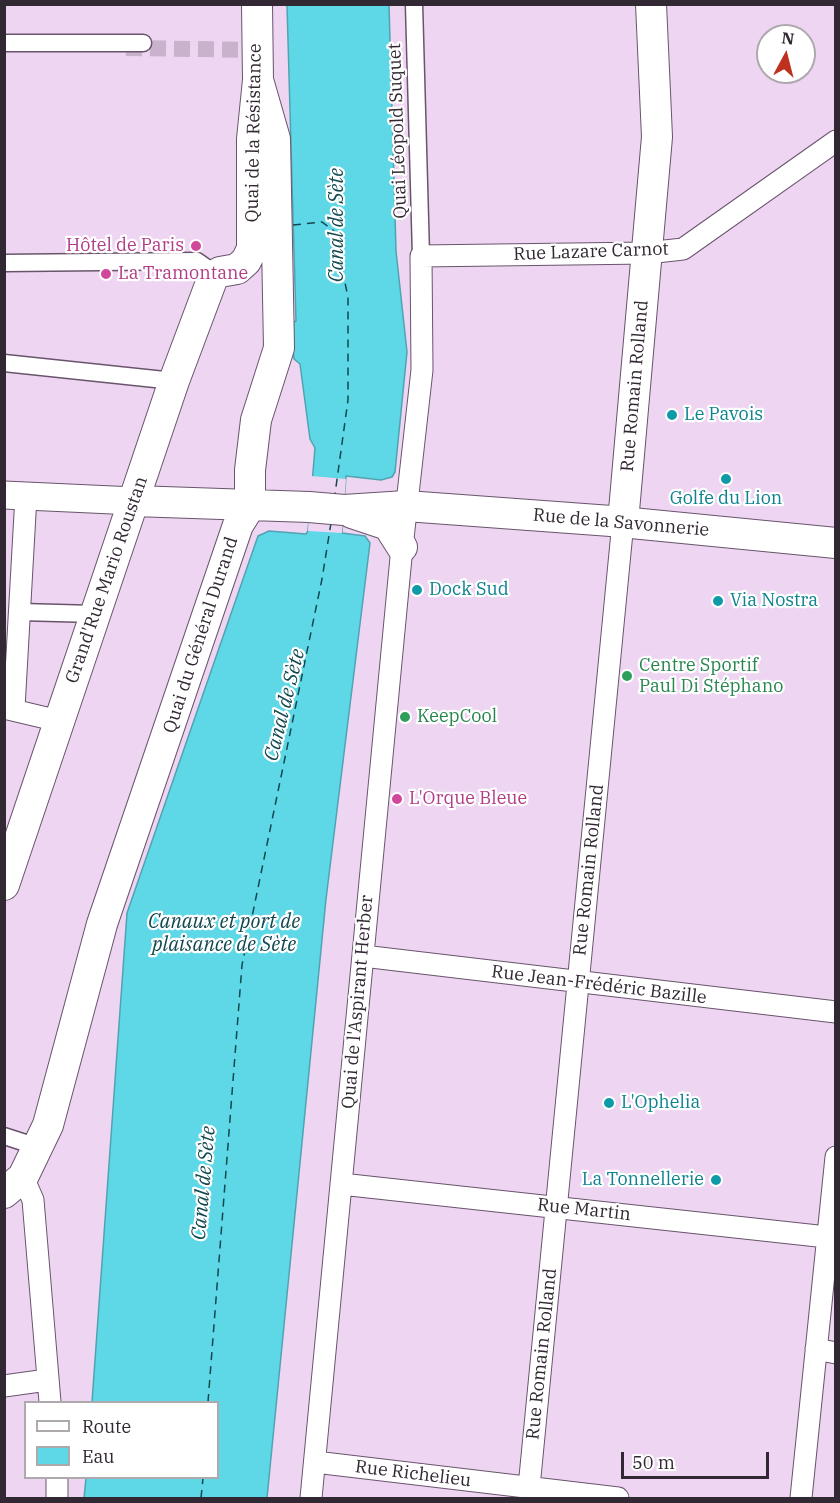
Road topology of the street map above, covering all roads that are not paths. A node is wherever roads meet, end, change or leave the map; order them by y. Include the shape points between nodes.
1 (257, 4) edge
2 (414, 4) edge
3 (651, 4) edge
4 (4, 43) edge
5 (143, 43) tunnel mouth
6 (258, 80) junction
7 (836, 141) edge
8 (647, 253) junction
9 (422, 255) junction
10 (4, 263) edge
11 (213, 277) junction
12 (4, 363) edge
13 (174, 381) junction
14 (15, 496) edge
15 (134, 501) junction
16 (250, 506) junction
17 (406, 506) junction
18 (344, 510) junction
19 (623, 522) junction
20 (836, 543) edge
21 (402, 547) junction
22 (20, 612) junction
23 (95, 614) junction
24 (9, 708) edge
25 (59, 721) junction
26 (4, 885) edge
27 (363, 956) junction
28 (578, 983) junction
29 (836, 1012) edge
30 (4, 1136) edge
31 (38, 1147) junction
32 (836, 1157) edge
33 (341, 1184) junction
34 (18, 1187) edge
35 (556, 1207) junction
36 (827, 1237) junction
37 (826, 1351) edge
38 (47, 1380) junction
39 (4, 1386) edge
40 (50, 1401) edge
41 (315, 1462) junction
42 (57, 1479) edge
43 (529, 1487) junction
44 (57, 1498) edge
45 (311, 1498) edge
46 (618, 1498) edge
47 (801, 1498) edge

1 - 6 main road, Quai de la Résistance
2 - 9 street, Quai Léopold Suquet
3 - 8 main road, Rue Romain Rolland via 657,137
4 - 5 street
6 - 11 main road, Quai de la Résistance via 252,139 252,249 237,269
6 - 16 main road, Quai du Général Durand via 275,139 279,348 256,420
7 - 8 street, Rue Lazare Carnot via 683,249
8 - 9 street, Rue Lazare Carnot
8 - 19 main road, Rue Romain Rolland
9 - 17 street, Quai de l'Aspirant Herber via 422,370
10 - 11 street via 197,261
11 - 13 main road, Grand'Rue Mario Roustan
12 - 13 street
13 - 15 main road, Grand'Rue Mario Roustan
14 - 15 street
14 - 22 street
15 - 16 main road
15 - 23 main road, Grand'Rue Mario Roustan
16 - 18 main road
16 - 31 main road, Quai du Général Durand via 238,525 102,924 48,1125
17 - 18 main road, Rue de la Savonnerie
17 - 19 main road, Rue de la Savonnerie
17 - 21 street, Quai de l'Aspirant Herber
18 - 21 main road via 388,525
19 - 20 main road, Rue de la Savonnerie
19 - 28 street, Rue Romain Rolland
21 - 27 street, Quai de l'Aspirant Herber
22 - 23 street
22 - 24 street
23 - 25 main road, Grand'Rue Mario Roustan
24 - 25 street
25 - 26 main road, Grand'Rue Mario Roustan
27 - 28 street, Rue Jean-Frédéric Bazille
27 - 33 street, Quai de l'Aspirant Herber
28 - 29 street, Rue Jean-Frédéric Bazille
28 - 35 street, Rue Romain Rolland
30 - 31 street
31 - 34 main road, Quai du Général Durand
32 - 36 street
33 - 35 street, Rue Martin
33 - 41 street, Quai de l'Aspirant Herber
34 - 38 street via 33,1200
35 - 36 street, Rue Martin
35 - 43 street, Rue Romain Rolland
36 - 37 street
37 - 47 street
38 - 39 street
38 - 40 street
41 - 43 street, Rue Richelieu
41 - 45 street, Quai de l'Aspirant Herber
42 - 44 street
43 - 46 street, Rue Richelieu

